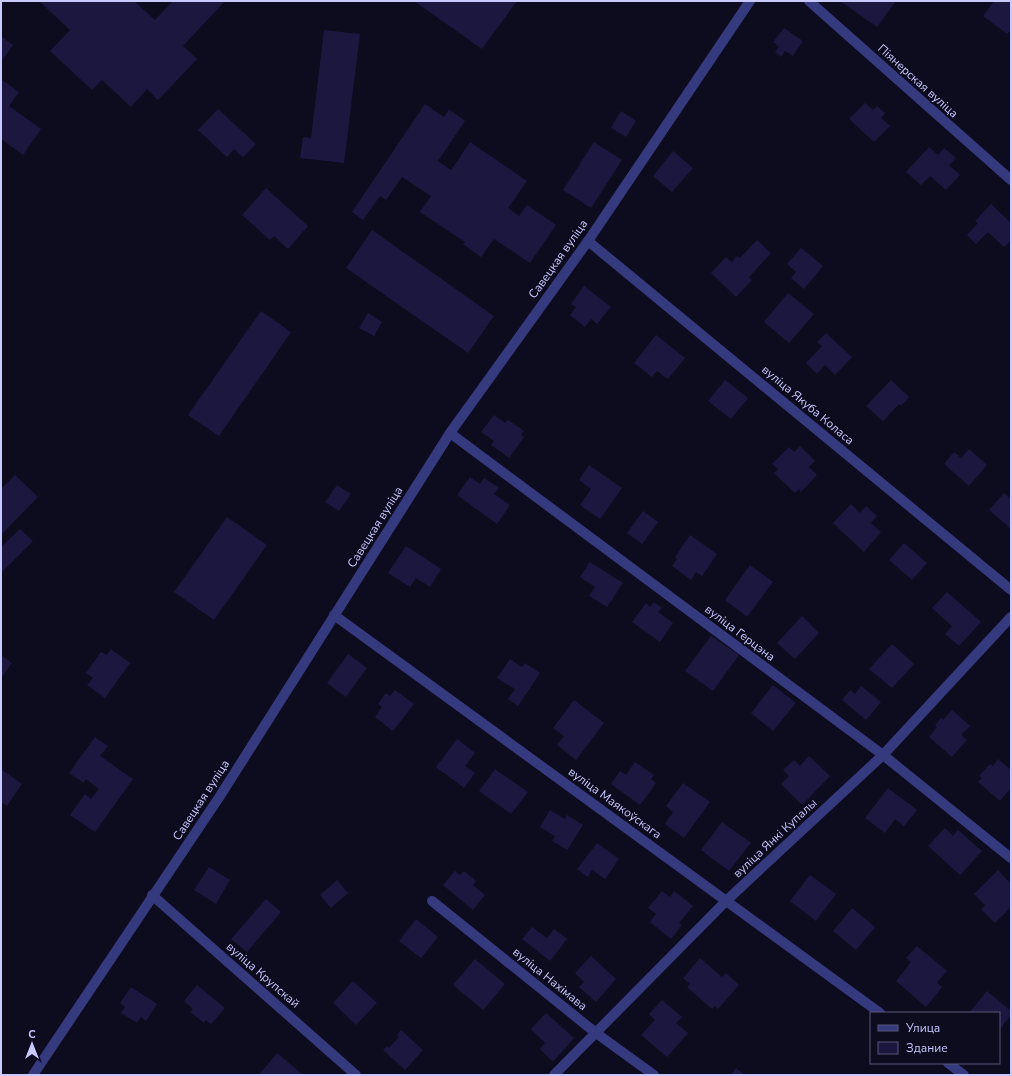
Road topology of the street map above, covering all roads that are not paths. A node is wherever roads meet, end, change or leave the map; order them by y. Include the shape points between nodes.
1 (750, 1) edge
2 (809, 1) edge
3 (1011, 180) edge
4 (588, 241) junction
5 (450, 433) junction
6 (1011, 590) edge
7 (334, 615) junction
8 (1011, 617) edge
9 (883, 756) junction
10 (1011, 858) edge
11 (152, 896) junction
12 (432, 901) dead end
13 (726, 901) junction
14 (879, 1012) edge
15 (596, 1034) junction
16 (949, 1064) edge
17 (33, 1075) edge
18 (356, 1075) edge
19 (554, 1075) edge
20 (654, 1075) edge
21 (964, 1075) edge

1 - 4 street, Савецкая вуліца
2 - 3 street, Піянерская вуліца
4 - 5 street, Савецкая вуліца
4 - 6 street, вуліца Якуба Коласа
5 - 7 street, Савецкая вуліца
5 - 9 street, вуліца Герцэна
7 - 11 street, Савецкая вуліца via 220,796
7 - 13 street, вуліца Маякоўскага
8 - 9 street, вуліца Янкі Купалы
9 - 10 street, вуліца Герцэна
9 - 13 street, вуліца Янкі Купалы
11 - 17 street, Савецкая вуліца
11 - 18 street, вуліца Крупскай
12 - 15 street, вуліца Нахімава
13 - 14 street, вуліца Маякоўскага
13 - 15 street, вуліца Янкі Купалы
15 - 19 street, вуліца Янкі Купалы
15 - 20 street, вуліца Нахімава
16 - 21 street

